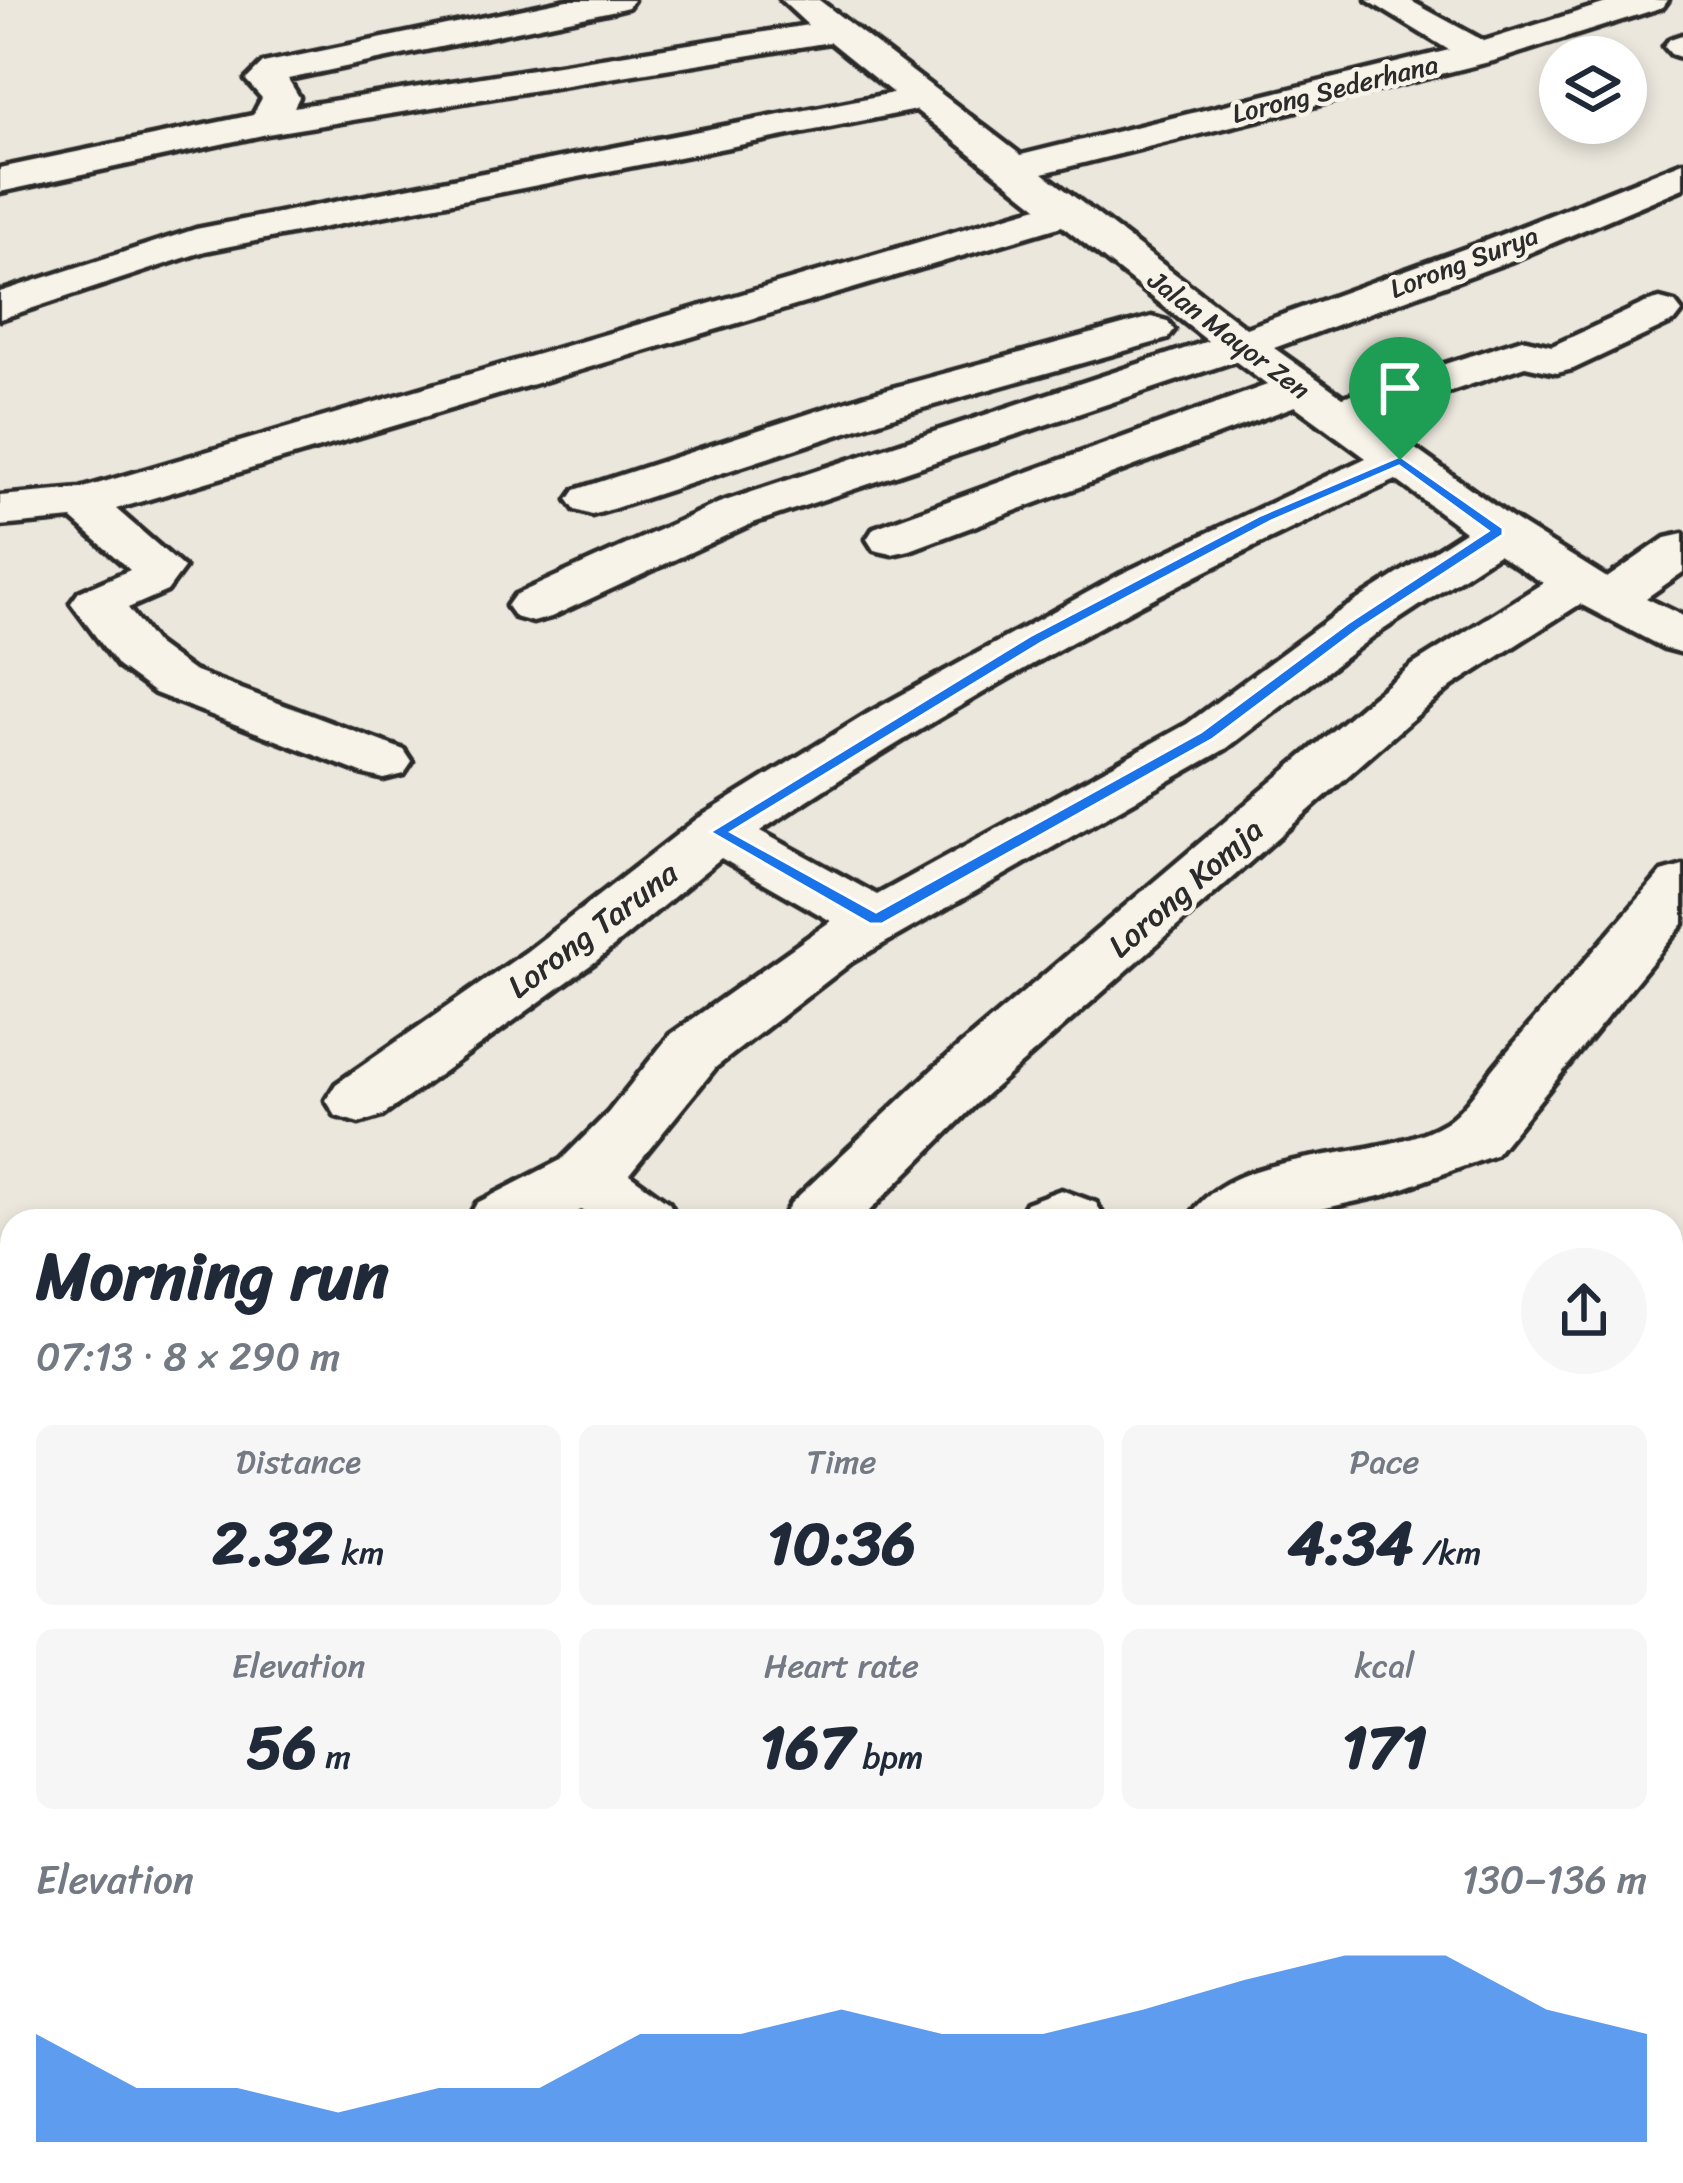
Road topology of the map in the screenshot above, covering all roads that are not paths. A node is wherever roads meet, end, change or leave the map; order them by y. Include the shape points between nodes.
1 (616, 0) edge
2 (798, 0) edge
3 (1384, 0) edge
4 (1651, 0) edge
5 (840, 30) junction
6 (1480, 53) junction
7 (927, 97) junction
8 (267, 122) junction
9 (142, 149) junction
10 (1016, 168) junction
11 (1683, 175) edge
12 (0, 180) edge
13 (1069, 211) junction
14 (196, 241) junction
15 (0, 306) edge
16 (1660, 312) dead end
17 (1202, 316) junction
18 (1243, 344) junction
19 (1318, 401) junction
20 (1400, 460) junction
21 (592, 500) dead end
22 (84, 502) junction
23 (0, 512) edge
24 (1498, 532) junction
25 (892, 539) dead end
26 (1683, 549) edge
27 (1595, 591) junction
28 (533, 605) dead end
29 (1683, 637) edge
30 (384, 762) dead end
31 (718, 832) junction
32 (1683, 885) edge
33 (876, 920) junction
34 (359, 1100) dead end
35 (585, 1178) junction
36 (525, 1209) edge
37 (628, 1209) edge
38 (828, 1209) edge
39 (1238, 1209) edge

1 - 8 street via 276,71 264,80 280,98
2 - 5 street, Jalan Mayor Zen
3 - 6 street
4 - 6 street, Lorong Sederhana
5 - 7 street, Jalan Mayor Zen
5 - 8 street
6 - 10 street, Lorong Sederhana
7 - 10 street, Jalan Mayor Zen
7 - 14 street
8 - 9 street
9 - 12 street
9 - 14 street
10 - 13 street, Jalan Mayor Zen
11 - 18 street, Lorong Surya
13 - 17 street, Jalan Mayor Zen
13 - 22 street
14 - 15 street
16 - 19 street via 1557,360 1522,352
17 - 18 street, Jalan Mayor Zen
17 - 21 street via 882,406
18 - 19 street, Jalan Mayor Zen
18 - 28 street, Lorong Surya via 736,513
19 - 20 street, Jalan Mayor Zen
19 - 25 street
20 - 24 street, Jalan Mayor Zen
20 - 31 street, Lorong Taruna via 1266,518 1035,639
22 - 23 street
22 - 30 street via 159,568 97,602 137,655 174,682
24 - 27 street, Jalan Mayor Zen
24 - 33 street via 1353,626 1207,736
26 - 27 street, Lorong Komja
27 - 29 street, Jalan Mayor Zen
27 - 38 street, Lorong Komja via 1433,675 957,1084
31 - 33 street
31 - 34 street, Lorong Taruna via 574,948
32 - 39 street via 1471,1138 1384,1170 1253,1198
33 - 35 street via 693,1052
35 - 36 street
35 - 37 street

